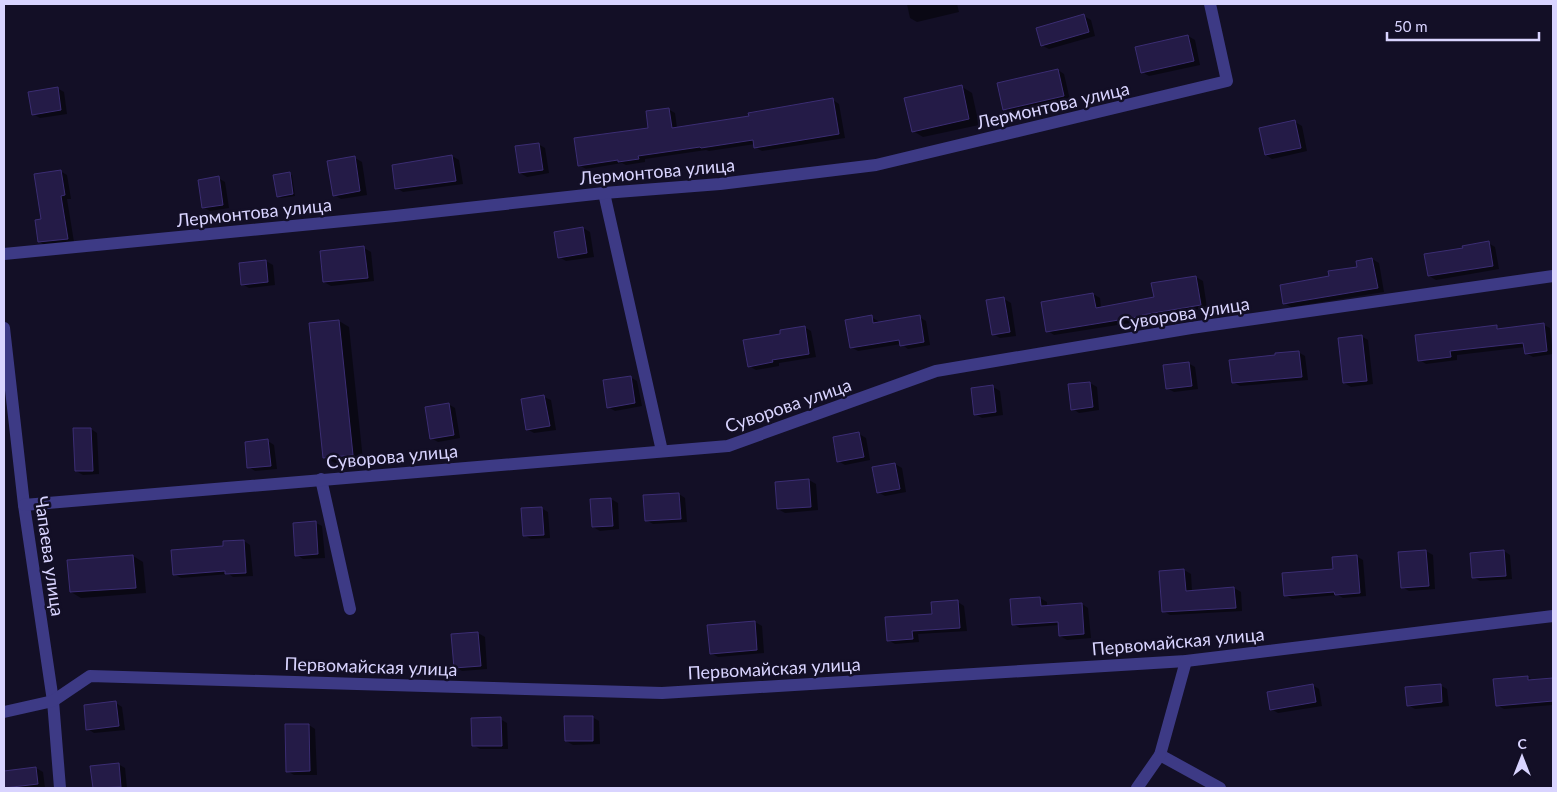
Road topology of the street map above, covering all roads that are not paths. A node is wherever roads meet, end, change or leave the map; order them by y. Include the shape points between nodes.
1 (1210, 4) edge
2 (604, 193) junction
3 (4, 254) edge
4 (1553, 276) edge
5 (4, 328) edge
6 (662, 451) junction
7 (321, 479) junction
8 (24, 505) junction
9 (350, 609) dead end
10 (1553, 616) edge
11 (1186, 661) junction
12 (53, 701) junction
13 (4, 712) edge
14 (1160, 755) junction
15 (60, 788) edge
16 (1137, 788) edge
17 (1220, 788) edge

1 - 2 street, Лермонтова улица via 1226,81 876,165 720,184
2 - 3 street, Лермонтова улица
2 - 6 street
4 - 6 street, Суворова улица via 1190,328 936,372 728,446
5 - 8 street, Чапаева улица
6 - 7 street, Суворова улица
7 - 8 street, Суворова улица
7 - 9 street
8 - 12 street, Чапаева улица
10 - 11 street, Первомайская улица
11 - 12 street, Первомайская улица via 662,692 90,676
11 - 14 street
12 - 13 street, Первомайская улица
12 - 15 street, Чапаева улица
14 - 16 street
14 - 17 street

